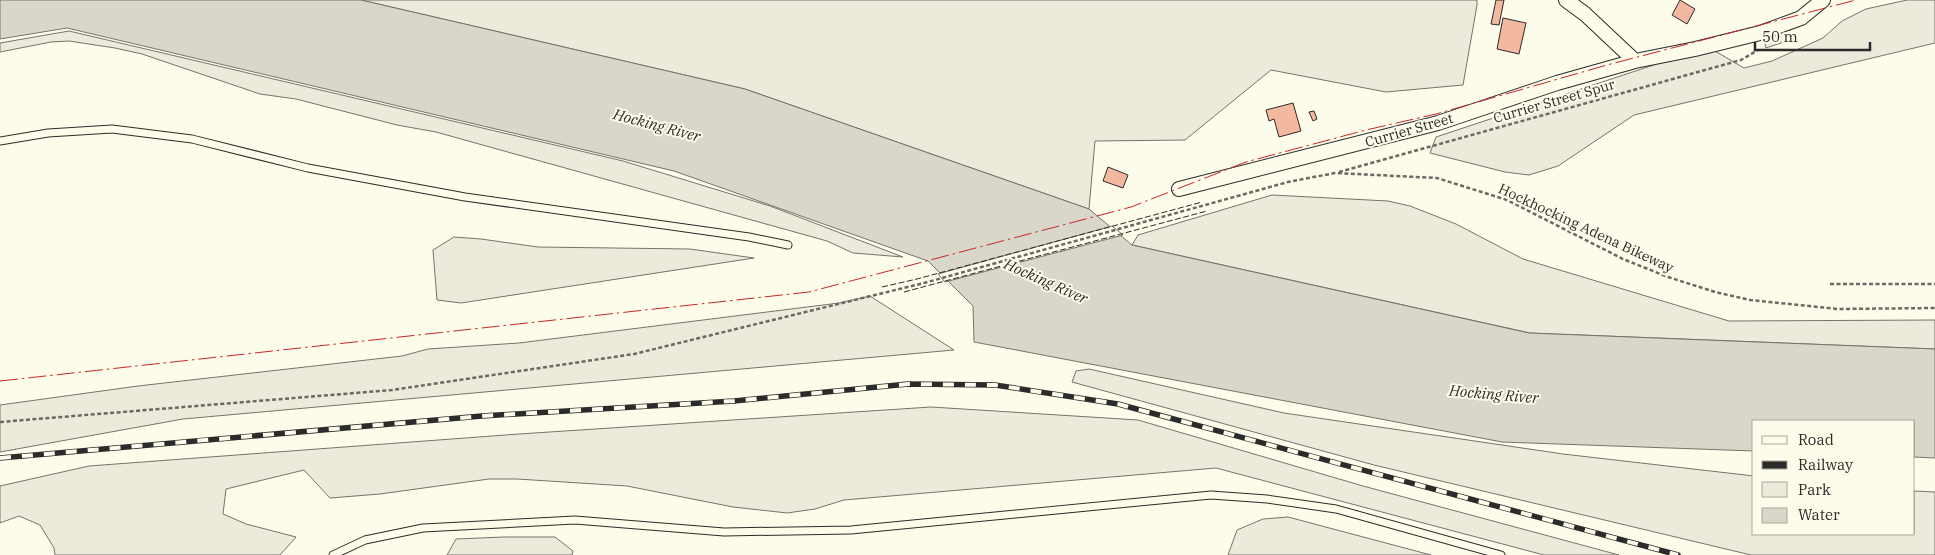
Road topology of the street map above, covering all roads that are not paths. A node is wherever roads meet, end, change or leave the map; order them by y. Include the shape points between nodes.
1 (1566, 0) edge
2 (1823, 0) edge
3 (1635, 61) junction
4 (0, 141) edge
5 (1180, 189) dead end
6 (788, 245) dead end
7 (333, 555) edge
8 (1501, 555) edge

1 - 3 street
2 - 3 street, Currier Street via 1800,18 1760,33
3 - 5 street, Currier Street via 1438,123
4 - 6 lane via 48,133 112,129 192,139 308,168 465,197
7 - 8 lane via 365,540 423,528 576,520 724,532 851,530 1211,495 1336,509

